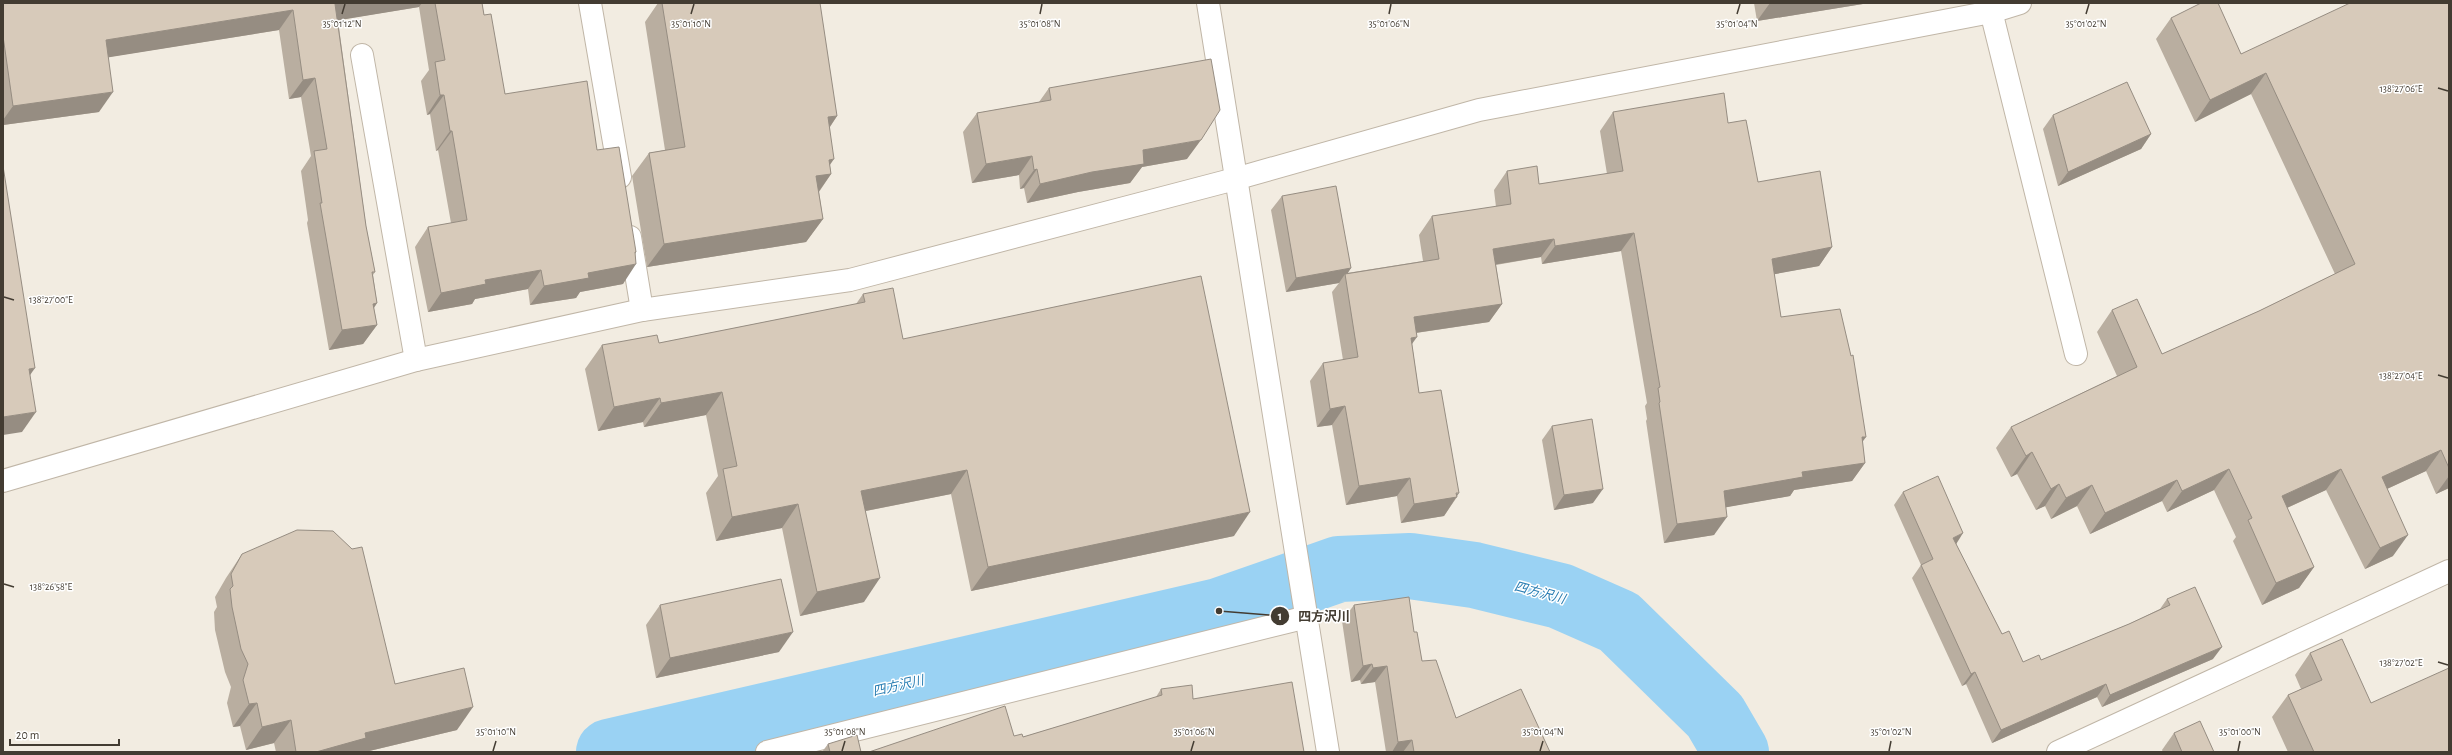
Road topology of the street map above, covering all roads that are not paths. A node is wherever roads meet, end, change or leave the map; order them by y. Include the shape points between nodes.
1 (590, 3) edge
2 (1208, 3) edge
3 (2020, 3) edge
4 (1990, 7) edge
5 (362, 55) dead end
6 (1235, 179) junction
7 (642, 310) junction
8 (2076, 354) dead end
9 (416, 360) junction
10 (3, 481) edge
11 (2449, 571) edge
12 (1307, 617) junction
13 (767, 752) edge
14 (1328, 752) edge
15 (2058, 752) edge

1 - 7 street
2 - 6 street
3 - 4 street
4 - 6 street via 1479,110
4 - 8 street
5 - 9 street
6 - 7 street via 850,280
6 - 12 street
7 - 9 street
9 - 10 street
11 - 15 street
12 - 13 street
12 - 14 street

